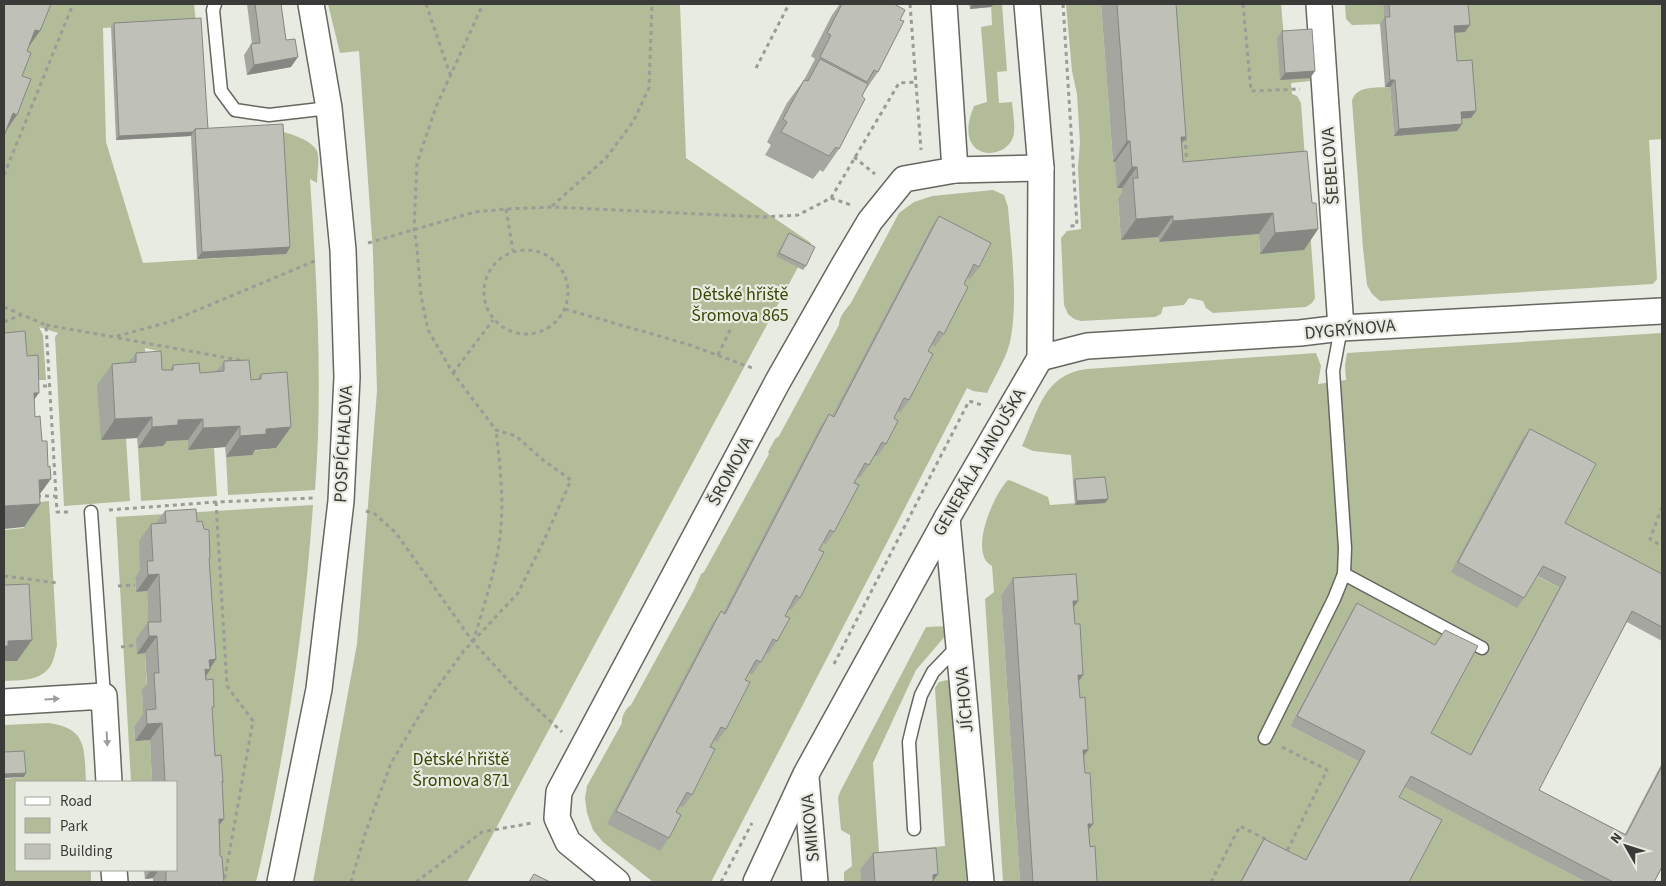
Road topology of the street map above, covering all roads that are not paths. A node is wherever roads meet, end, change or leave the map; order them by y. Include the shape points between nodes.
1 (215, 4) edge
2 (311, 4) edge
3 (944, 4) edge
4 (1027, 4) edge
5 (1319, 4) edge
6 (329, 108) junction
7 (1041, 168) junction
8 (955, 170) junction
9 (1662, 311) edge
10 (1341, 328) junction
11 (1040, 358) junction
12 (91, 512) road end
13 (947, 518) junction
14 (1344, 574) junction
15 (959, 645) junction
16 (1482, 648) dead end
17 (104, 696) junction
18 (4, 702) edge
19 (1265, 738) road end
20 (806, 774) junction
21 (109, 781) edge
22 (914, 829) dead end
23 (280, 882) edge
24 (616, 882) edge
25 (756, 882) edge
26 (815, 882) edge
27 (981, 882) edge

1 - 6 lane via 221,91 235,110 269,115
2 - 6 street, POSPÍCHALOVA
3 - 8 street
4 - 7 street, GENERÁLA JANOUŠKA
5 - 10 street, ŠEBELOVA
6 - 23 street, POSPÍCHALOVA via 343,250 347,377 331,499 319,689
7 - 8 street, ŠROMOVA
7 - 11 street, GENERÁLA JANOUŠKA
8 - 24 street, ŠROMOVA via 904,179 875,214 778,381 559,792 557,818 568,842
9 - 10 street, DYGRÝNOVA
10 - 11 street, DYGRÝNOVA via 1300,334 1086,346
10 - 14 lane via 1333,371
11 - 13 street, GENERÁLA JANOUŠKA
12 - 17 lane
13 - 15 street, JÍCHOVA
13 - 20 street, GENERÁLA JANOUŠKA
14 - 16 lane
14 - 19 lane
15 - 22 lane via 933,672 921,695 909,742
15 - 27 street, JÍCHOVA
18 -> 17 street
17 -> 21 street
20 - 25 street, GENERÁLA JANOUŠKA
20 - 26 street, SMIKOVA

